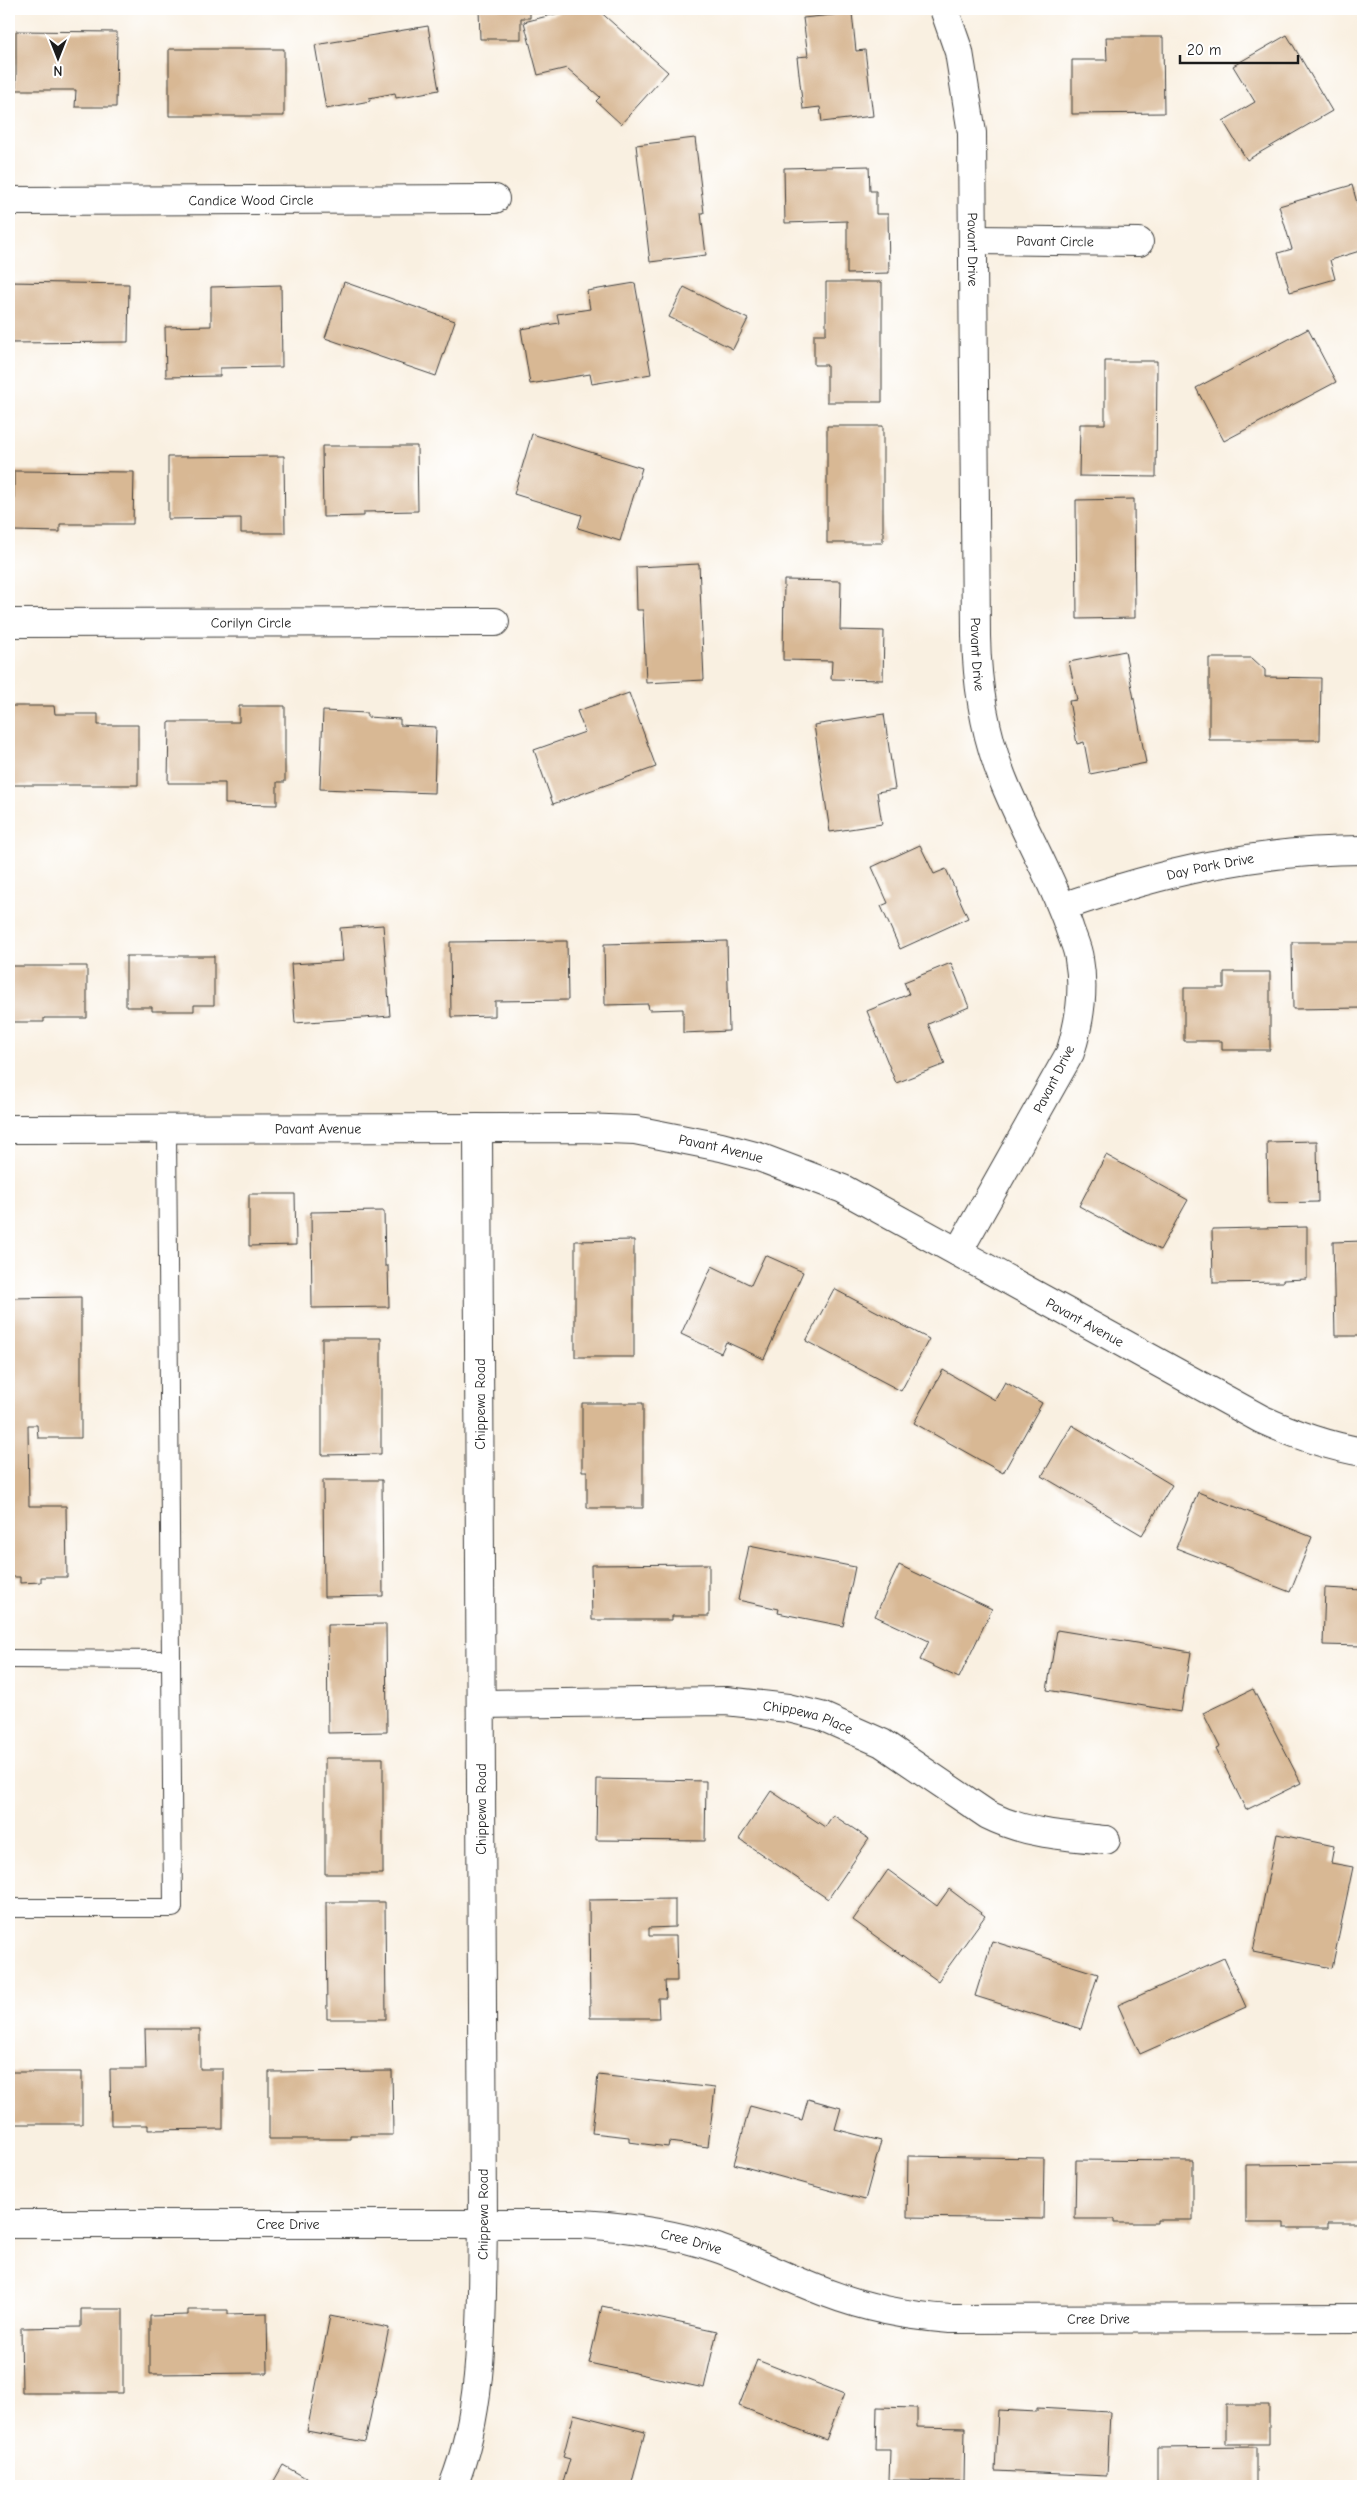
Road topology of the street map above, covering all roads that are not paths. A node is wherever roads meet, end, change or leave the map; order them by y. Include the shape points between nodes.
1 (944, 9) edge
2 (495, 199) dead end
3 (9, 201) edge
4 (973, 240) junction
5 (1140, 242) dead end
6 (495, 622) dead end
7 (9, 623) edge
8 (1363, 850) edge
9 (1062, 907) junction
10 (478, 1128) junction
11 (9, 1129) edge
12 (167, 1129) junction
13 (958, 1252) junction
14 (1363, 1452) edge
15 (9, 1659) edge
16 (171, 1660) junction
17 (481, 1704) junction
18 (1106, 1840) dead end
19 (9, 1908) edge
20 (9, 2224) edge
21 (483, 2224) junction
22 (1363, 2318) edge
23 (453, 2486) edge

1 - 4 street, Pavant Drive via 959,52 972,133
2 - 3 street, Candice Wood Circle
4 - 5 street, Pavant Circle
4 - 9 street, Pavant Drive via 979,691 984,720 1002,778
6 - 7 street, Corilyn Circle
8 - 9 street, Day Park Drive via 1267,854 1204,865
9 - 13 street, Pavant Drive via 1079,958 1082,980 1078,1026 1070,1053
10 - 12 street, Pavant Avenue
10 - 13 street, Pavant Avenue via 635,1130 752,1155 843,1188
10 - 17 street, Chippewa Road
11 - 12 street, Pavant Avenue
12 - 16 lane
13 - 14 street, Pavant Avenue via 1261,1419 1325,1444
15 - 16 lane
16 - 19 lane via 173,1908
17 - 18 street, Chippewa Place via 726,1701 788,1708 821,1716 882,1744 1006,1824 1044,1834
17 - 21 street, Chippewa Road
20 - 21 street, Cree Drive
21 - 22 street, Cree Drive via 618,2226 687,2239 827,2293 919,2317
21 - 23 street, Chippewa Road via 477,2389 470,2432

